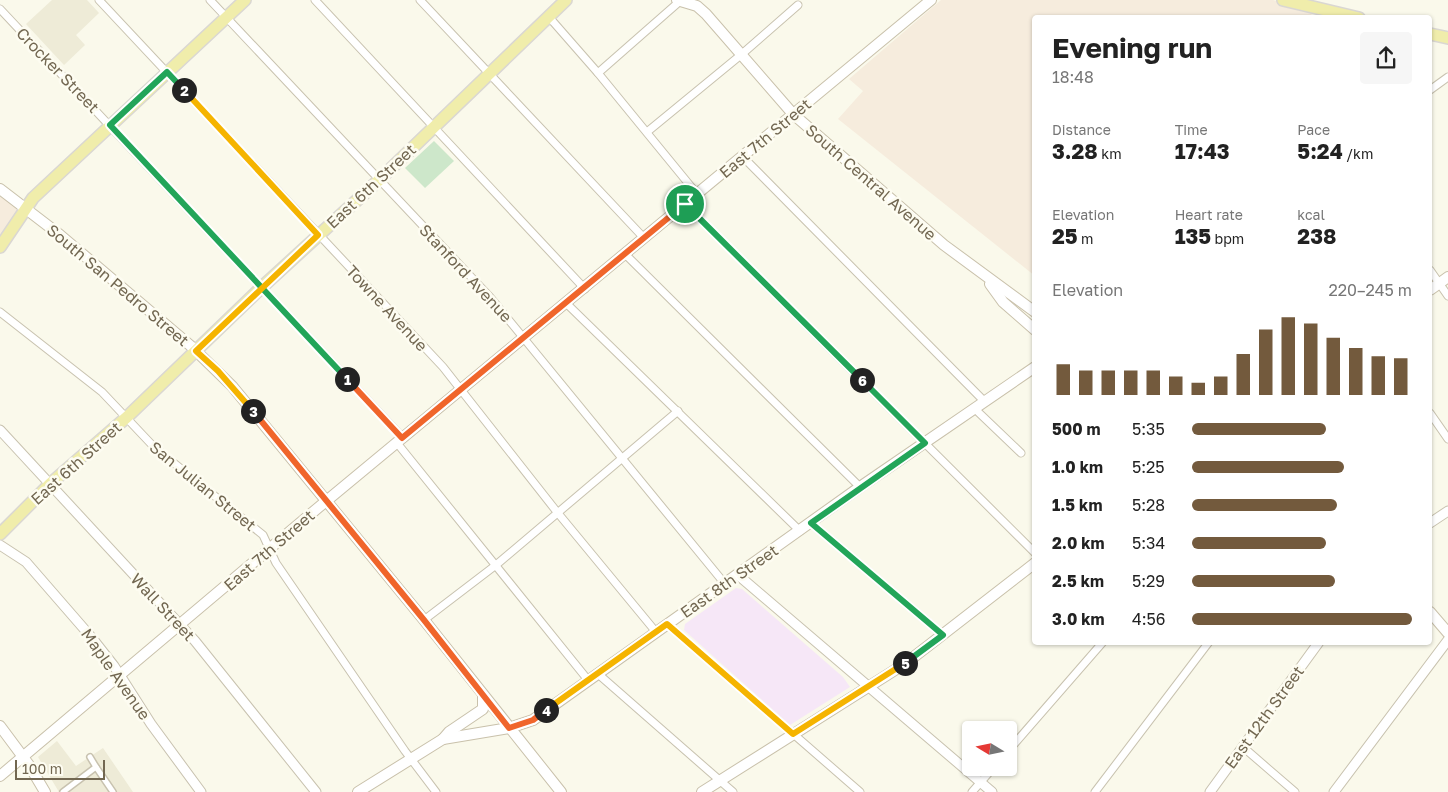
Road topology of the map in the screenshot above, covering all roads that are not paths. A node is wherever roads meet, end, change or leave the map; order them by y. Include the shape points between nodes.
1 (100, 0) edge
2 (210, 0) edge
3 (245, 0) edge
4 (315, 0) edge
5 (420, 0) edge
6 (566, 0) edge
7 (679, 0) edge
8 (931, 0) edge
9 (1283, 0) edge
10 (1316, 4) edge
11 (798, 5) dead end
12 (0, 9) edge
13 (1349, 15) edge
14 (226, 17) junction
15 (549, 17) junction
16 (1432, 34) edge
17 (1448, 38) edge
18 (742, 54) junction
19 (167, 72) junction
20 (489, 73) junction
21 (598, 73) junction
22 (1447, 80) edge
23 (1432, 89) edge
24 (793, 114) junction
25 (110, 125) junction
26 (434, 126) junction
27 (647, 132) junction
28 (742, 156) junction
29 (378, 181) junction
30 (0, 189) edge
31 (698, 194) junction
32 (685, 204) junction
33 (25, 208) junction
34 (318, 235) junction
35 (644, 238) junction
36 (0, 247) edge
37 (625, 254) junction
38 (985, 277) junction
39 (1448, 277) edge
40 (1434, 286) edge
41 (262, 287) junction
42 (585, 289) junction
43 (1448, 296) edge
44 (567, 304) junction
45 (1032, 310) edge
46 (0, 312) edge
47 (1032, 327) edge
48 (524, 338) junction
49 (196, 351) junction
50 (1032, 369) edge
51 (462, 390) junction
52 (986, 402) junction
53 (975, 409) junction
54 (678, 411) junction
55 (1432, 416) edge
56 (127, 417) junction
57 (0, 430) edge
58 (1448, 439) edge
59 (400, 441) junction
60 (925, 443) junction
61 (1021, 453) dead end
62 (623, 458) junction
63 (50, 484) junction
64 (860, 487) junction
65 (327, 502) junction
66 (1448, 511) edge
67 (557, 512) junction
68 (1432, 522) edge
69 (811, 523) junction
70 (800, 531) junction
71 (0, 534) edge
72 (0, 545) edge
73 (270, 550) junction
74 (1032, 550) edge
75 (496, 565) junction
76 (1032, 565) edge
77 (738, 575) junction
78 (725, 584) junction
79 (1432, 614) edge
80 (424, 620) junction
81 (667, 624) junction
82 (180, 626) junction
83 (656, 632) junction
84 (1448, 633) edge
85 (943, 635) junction
86 (1448, 640) edge
87 (1100, 645) edge
88 (1206, 645) edge
89 (1316, 645) edge
90 (597, 673) junction
91 (120, 676) junction
92 (588, 680) junction
93 (868, 686) junction
94 (483, 694) junction
95 (0, 726) edge
96 (509, 728) junction
97 (793, 734) junction
98 (443, 739) junction
99 (1018, 740) edge
100 (1243, 746) junction
101 (23, 756) junction
102 (90, 757) dead end
103 (412, 759) junction
104 (96, 767) junction
105 (0, 776) edge
106 (986, 776) edge
107 (719, 781) junction
108 (980, 782) junction
109 (45, 792) edge
110 (63, 792) edge
111 (113, 792) edge
112 (201, 792) edge
113 (316, 792) edge
114 (358, 792) edge
115 (436, 792) edge
116 (561, 792) edge
117 (702, 792) edge
118 (733, 792) edge
119 (860, 792) edge
120 (972, 792) edge
121 (992, 792) edge
122 (1095, 792) edge
123 (1210, 792) edge
124 (1295, 792) edge
125 (1334, 792) edge

1 - 19 street, Towne Avenue
2 - 14 street, Stanford Avenue
3 - 14 main road
4 - 26 street
5 - 20 street
6 - 15 main road, East 6th Street
7 - 18 main road, South Central Avenue via 697,6
7 - 21 street
8 - 24 main road, East 7th Street
9 - 10 main road
10 - 13 main road
11 - 18 street
12 - 25 street, Crocker Street
14 - 19 main road
14 - 29 street, Stanford Avenue
15 - 20 main road, East 6th Street
15 - 21 street
16 - 17 main road
18 - 24 main road, South Central Avenue
18 - 27 street
19 - 25 main road
19 - 34 street, Towne Avenue
20 - 26 main road, East 6th Street
20 - 35 street
21 - 27 street
22 - 23 street
24 - 28 main road, East 7th Street
24 - 38 main road, South Central Avenue
25 - 33 main road
25 - 41 street, Crocker Street
26 - 29 main road, East 6th Street
26 - 42 street
27 - 31 street
28 - 31 main road, East 7th Street
28 - 52 street
29 - 34 main road, East 6th Street
29 - 48 street, Stanford Avenue via 441,245
30 - 33 main road, South San Pedro Street
31 - 32 main road, East 7th Street
32 - 35 main road, East 7th Street
32 - 60 street
33 - 36 main road
33 - 49 main road, South San Pedro Street
34 - 41 main road, East 6th Street
34 - 51 street, Towne Avenue
35 - 37 main road, East 7th Street
37 - 42 main road, East 7th Street
37 - 64 street
38 - 45 main road, South Central Avenue
38 - 47 main road via 1003,302
39 - 40 main road
40 - 43 street
41 - 49 main road, East 6th Street
41 - 59 street, Crocker Street
42 - 44 main road, East 7th Street
44 - 48 main road, East 7th Street
44 - 54 street
46 - 56 street, San Julian Street via 102,392
48 - 51 main road, East 7th Street
48 - 62 street, Stanford Avenue
49 - 56 main road, East 6th Street
49 - 65 main road, South San Pedro Street via 232,386
50 - 52 main road, East 8th Street
51 - 59 main road, East 7th Street
51 - 67 street, Towne Avenue
52 - 53 main road, East 8th Street
53 - 60 main road, East 8th Street
53 - 61 street
54 - 62 street
54 - 70 street
55 - 58 street
56 - 63 main road, East 6th Street
56 - 73 street, San Julian Street via 154,447 263,535
57 - 63 street, Wall Street
59 - 65 main road, East 7th Street
59 - 75 street, Crocker Street
60 - 64 main road, East 8th Street
60 - 74 street
62 - 67 street
62 - 78 street, Stanford Avenue
63 - 71 main road, East 6th Street
63 - 82 street, Wall Street
64 - 69 main road, East 8th Street
65 - 73 main road, East 7th Street
65 - 80 main road, South San Pedro Street
66 - 68 street
67 - 75 street
67 - 83 street, Towne Avenue
69 - 70 main road, East 8th Street
69 - 85 street
70 - 77 main road, East 8th Street
72 - 91 street, Maple Avenue via 26,562
73 - 82 main road, East 7th Street
73 - 103 street, San Julian Street
75 - 80 street
75 - 92 street, Crocker Street
76 - 85 main road
77 - 78 main road, East 8th Street
77 - 93 street
78 - 81 main road, East 8th Street
79 - 84 main road
80 - 94 main road
81 - 83 main road, East 8th Street
81 - 97 street
82 - 91 main road, East 7th Street
82 - 113 street, Wall Street via 210,658
83 - 90 main road, East 8th Street
85 - 93 main road
86 - 125 street
87 - 99 street
88 - 122 street
89 - 100 street, East 12th Street
90 - 92 main road, East 8th Street
90 - 107 street
91 - 101 main road, East 7th Street
91 - 112 street, Maple Avenue
92 - 96 main road, East 8th Street via 533,720
93 - 97 main road
93 - 108 street
94 - 96 main road
94 - 98 main road via 483,709 448,732
95 - 101 main road
96 - 98 main road, East 8th Street
96 - 116 main road
97 - 107 main road
97 - 119 street
98 - 103 main road, East 8th Street
100 - 123 street, East 12th Street
100 - 124 street
101 - 105 main road, East 7th Street
101 - 109 main road
102 - 104 street
103 - 114 main road, East 8th Street
103 - 115 street, San Julian Street
104 - 110 street
104 - 111 street
106 - 108 street
107 - 117 main road
107 - 118 street
108 - 120 street
108 - 121 street

